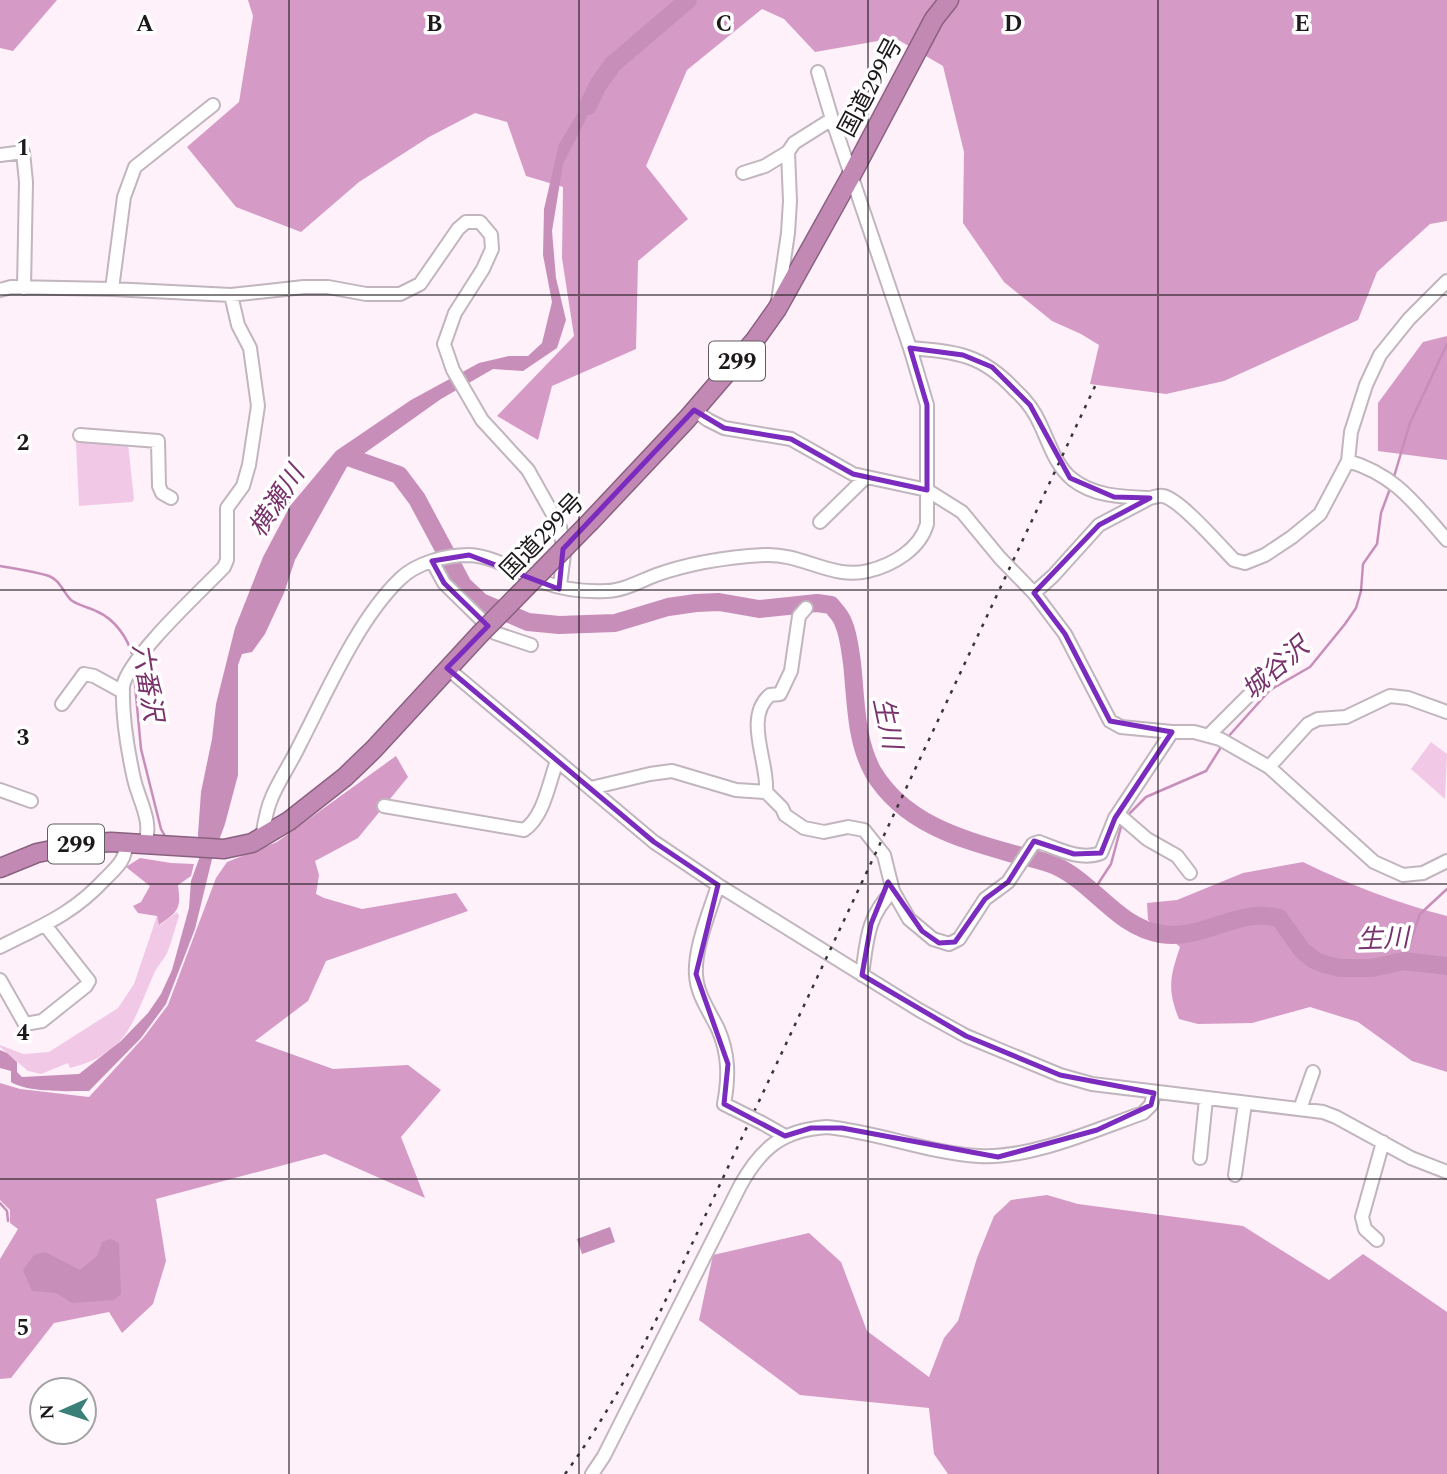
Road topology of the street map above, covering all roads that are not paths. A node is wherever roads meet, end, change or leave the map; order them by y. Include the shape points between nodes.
1 (949, 0) edge
2 (818, 72) dead end
3 (213, 105) dead end
4 (832, 119) junction
5 (788, 152) junction
6 (0, 155) edge
7 (743, 173) dead end
8 (851, 176) junction
9 (1447, 281) edge
10 (24, 288) junction
11 (0, 289) edge
12 (111, 289) junction
13 (231, 295) junction
14 (777, 309) junction
15 (910, 348) junction
16 (694, 410) junction
17 (80, 435) dead end
18 (1350, 462) junction
19 (865, 478) junction
20 (927, 490) junction
21 (171, 498) dead end
22 (1150, 498) junction
23 (820, 522) dead end
24 (1447, 540) edge
25 (436, 561) junction
26 (560, 585) junction
27 (1034, 593) junction
28 (806, 608) dead end
29 (531, 645) dead end
30 (447, 668) junction
31 (123, 692) junction
32 (1248, 696) dead end
33 (62, 704) dead end
34 (1447, 712) edge
35 (1172, 732) junction
36 (1220, 740) junction
37 (557, 761) junction
38 (1269, 767) junction
39 (591, 788) junction
40 (0, 790) edge
41 (766, 792) junction
42 (31, 801) dead end
43 (384, 806) dead end
44 (1119, 815) junction
45 (262, 838) junction
46 (126, 843) junction
47 (151, 844) junction
48 (1447, 861) edge
49 (0, 868) edge
50 (1190, 873) dead end
51 (718, 886) junction
52 (893, 891) junction
53 (45, 925) junction
54 (0, 947) edge
55 (862, 975) junction
56 (0, 981) edge
57 (1313, 1072) dead end
58 (1154, 1093) junction
59 (1206, 1099) junction
60 (1245, 1103) junction
61 (1300, 1109) junction
62 (785, 1136) junction
63 (1383, 1142) junction
64 (1200, 1157) dead end
65 (1447, 1172) edge
66 (1235, 1175) dead end
67 (1377, 1240) dead end
68 (592, 1474) edge

1 - 8 highway, 国道299号 / 299 via 934,19
2 - 4 street
3 - 12 street via 135,167 124,197
4 - 5 street via 794,143
4 - 8 street
5 - 7 street
5 - 14 street via 788,233
6 - 10 street via 23,152
8 - 14 highway, 国道299号 / 299
8 - 15 street
9 - 18 street via 1380,355 1350,432
10 - 11 street
10 - 12 street
12 - 13 street
13 - 26 street via 328,287 400,294 421,284 458,229 466,222 480,222 491,235 492,249 455,313 444,344 482,421 528,470 560,527 564,554
13 - 31 street via 238,325 250,348 258,406 250,465 243,486 226,508 227,560 140,656 124,681
14 - 16 highway, 国道299号 / 299
15 - 20 street via 927,405
15 - 22 street via 963,355 992,367 1030,405 1053,455 1070,478 1114,497
16 - 19 street via 724,428 791,439
16 - 30 highway, 国道299号 / 299, bridge
17 - 21 street via 158,441 159,486 162,494
18 - 22 street via 1320,514 1292,537 1245,563 1234,560 1176,502 1162,496
18 - 24 street via 1384,476 1407,494
19 - 20 street
19 - 23 street
20 - 26 street via 924,535 906,553 872,570 838,572 802,559 769,555 679,569 609,592
20 - 27 street via 962,512
22 - 27 street via 1099,525
25 - 26 street via 469,555
25 - 29 street via 444,583 495,633
25 - 45 street via 415,567 400,579 358,637 272,797
27 - 35 street via 1065,634 1110,721 1121,727
28 - 41 street via 800,615 788,680 780,694 770,695 762,706 758,731 768,779
30 - 37 street
30 - 45 highway, 国道299号 / 299 via 345,777
31 - 33 street via 84,674
31 - 47 street via 133,776
32 - 36 street
34 - 38 street via 1390,696 1346,717 1308,724
35 - 36 street via 1194,732
35 - 44 street
36 - 38 street
37 - 39 street
37 - 43 street via 538,815 524,830
38 - 48 street via 1374,862 1403,874 1423,873
39 - 41 street via 672,771 737,790
39 - 51 street via 654,842
40 - 42 street
41 - 52 street via 785,816 804,828 864,830 884,855
44 - 50 street via 1177,856
44 - 52 street via 1096,856 1039,842 1029,848 1008,882 985,899 959,939 949,944 933,939 909,919
45 - 47 highway, 国道299号 / 299 via 218,849
46 - 47 highway, 国道299号 / 299
46 - 49 highway, 国道299号 / 299 via 59,847
46 - 53 street via 124,859 90,896
51 - 55 street
51 - 62 street, bridge via 696,974 699,992 724,1048 729,1074 724,1104
52 - 55 street via 878,905
53 - 54 street
53 - 56 street via 89,981 86,986 42,1020 25,1024
55 - 58 street via 966,1036 1060,1075 1104,1087
57 - 61 street
58 - 59 street
58 - 62 street via 1143,1113 1021,1154 998,1157 827,1126
59 - 60 street
59 - 64 street
60 - 61 street
60 - 66 street
61 - 63 street via 1336,1116
62 - 68 street via 750,1169
63 - 65 street
63 - 67 street via 1362,1217 1365,1229

